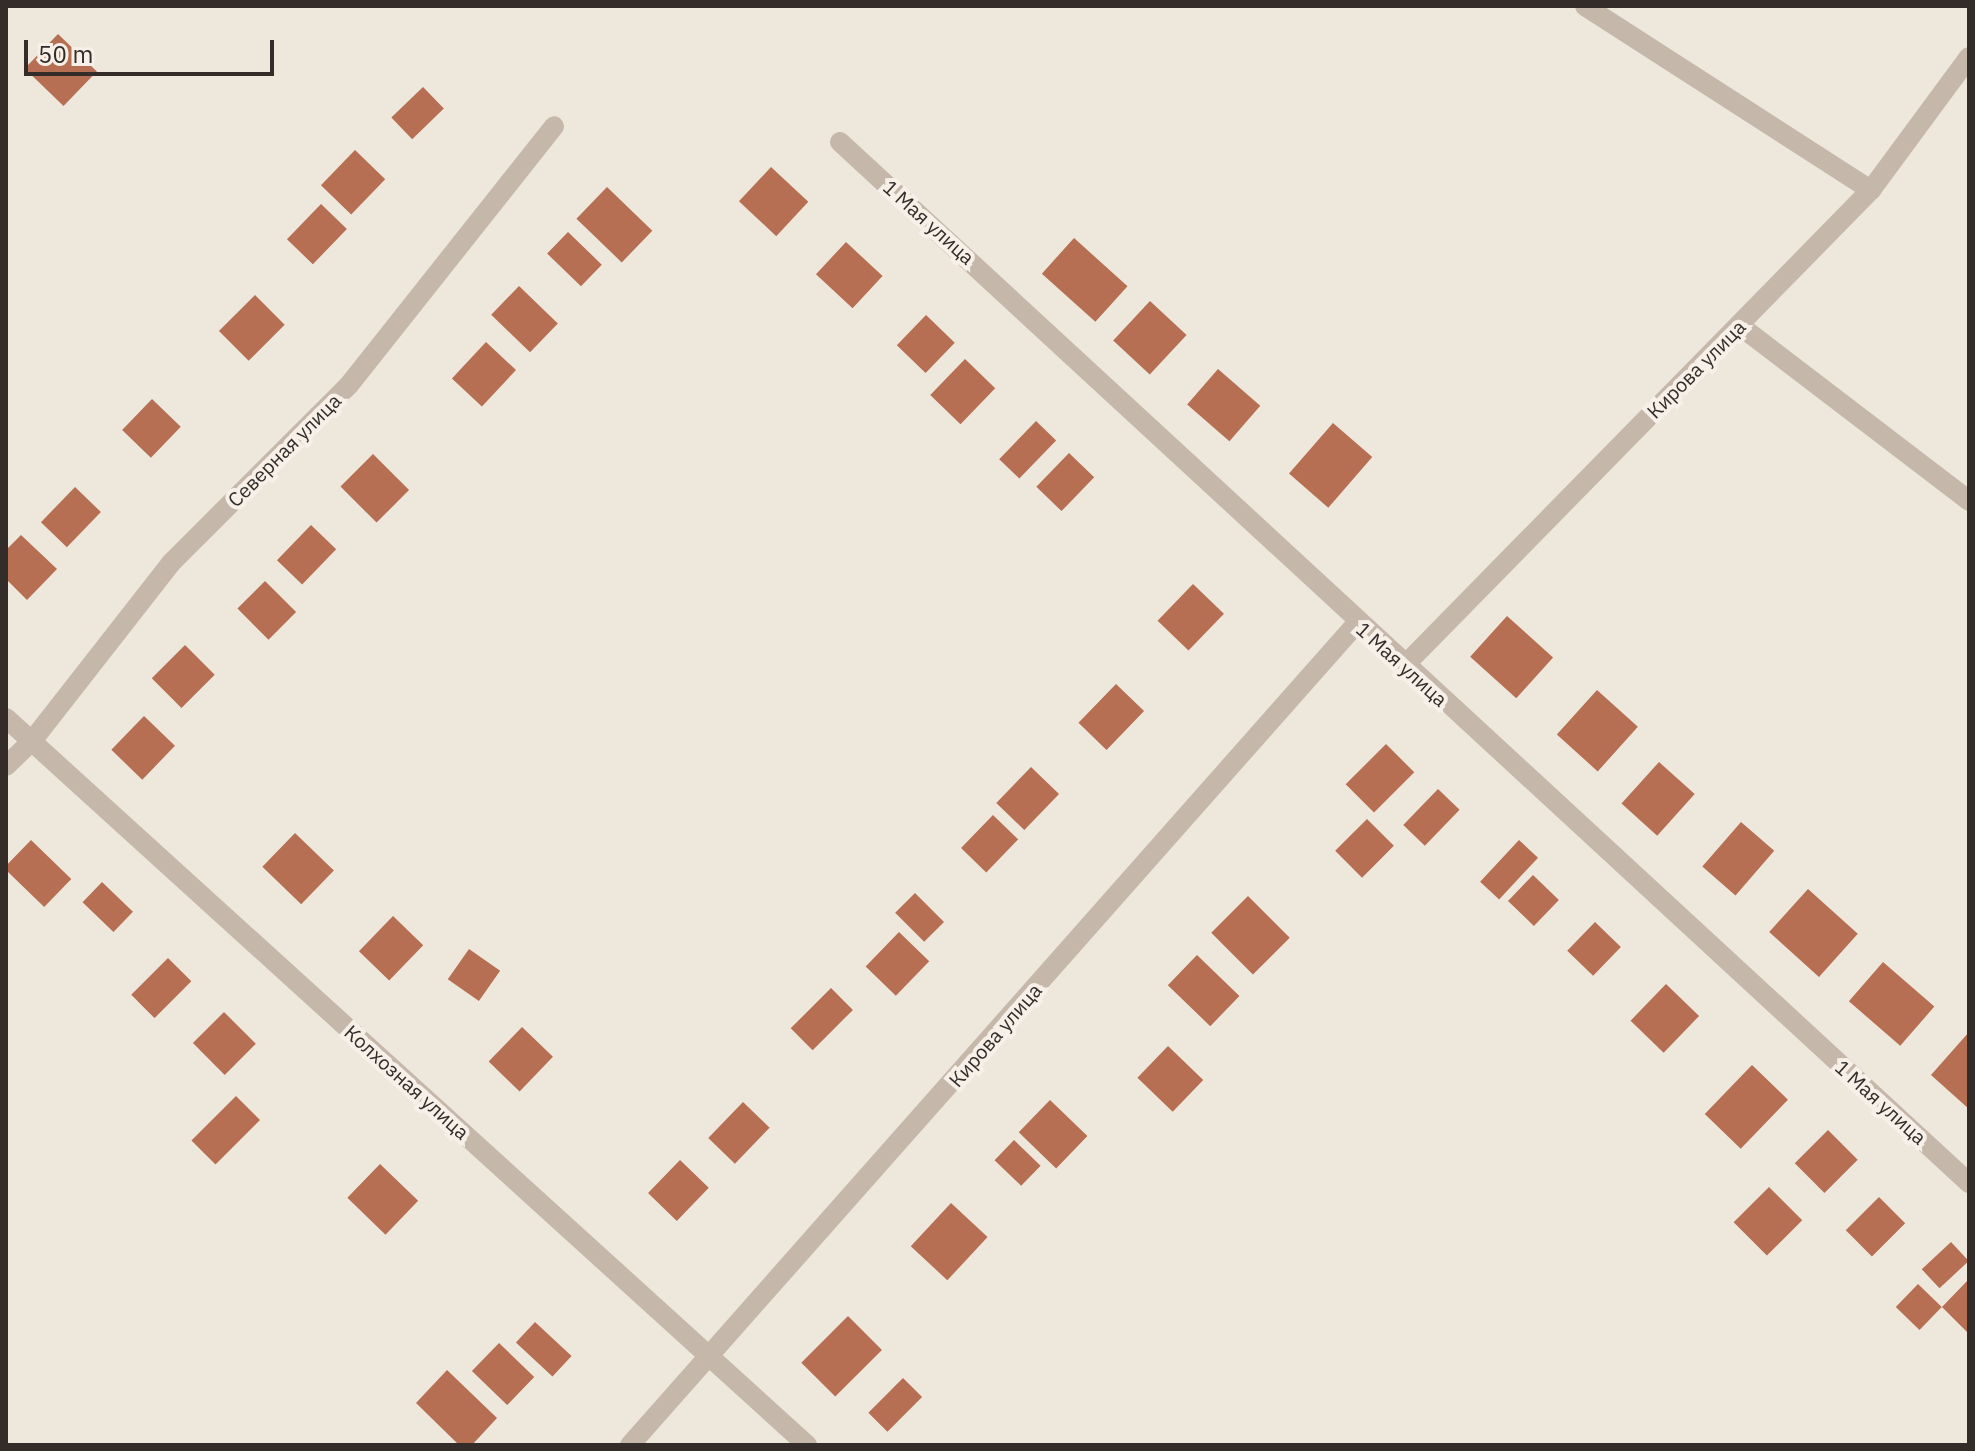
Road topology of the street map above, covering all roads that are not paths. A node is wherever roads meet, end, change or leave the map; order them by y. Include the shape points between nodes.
1 (1585, 6) edge
2 (1969, 58) edge
3 (554, 126) dead end
4 (840, 142) dead end
5 (1871, 190) junction
6 (1739, 325) junction
7 (1969, 501) edge
8 (1357, 623) junction
9 (1404, 666) junction
10 (6, 718) edge
11 (32, 741) junction
12 (6, 766) edge
13 (1969, 1183) edge
14 (710, 1358) junction
15 (630, 1445) edge
16 (807, 1445) edge

1 - 5 street
2 - 5 street, Кирова улица
3 - 11 street, Северная улица via 349,385 172,562
4 - 8 street, 1 Мая улица via 945,234
5 - 6 street, Кирова улица
6 - 7 street
6 - 9 street, Кирова улица
8 - 9 street, 1 Мая улица
8 - 14 street, Кирова улица
9 - 13 street, 1 Мая улица
10 - 11 street, Колхозная улица
11 - 12 street, Северная улица
11 - 14 street, Колхозная улица
14 - 15 street, Кирова улица
14 - 16 street, Колхозная улица

